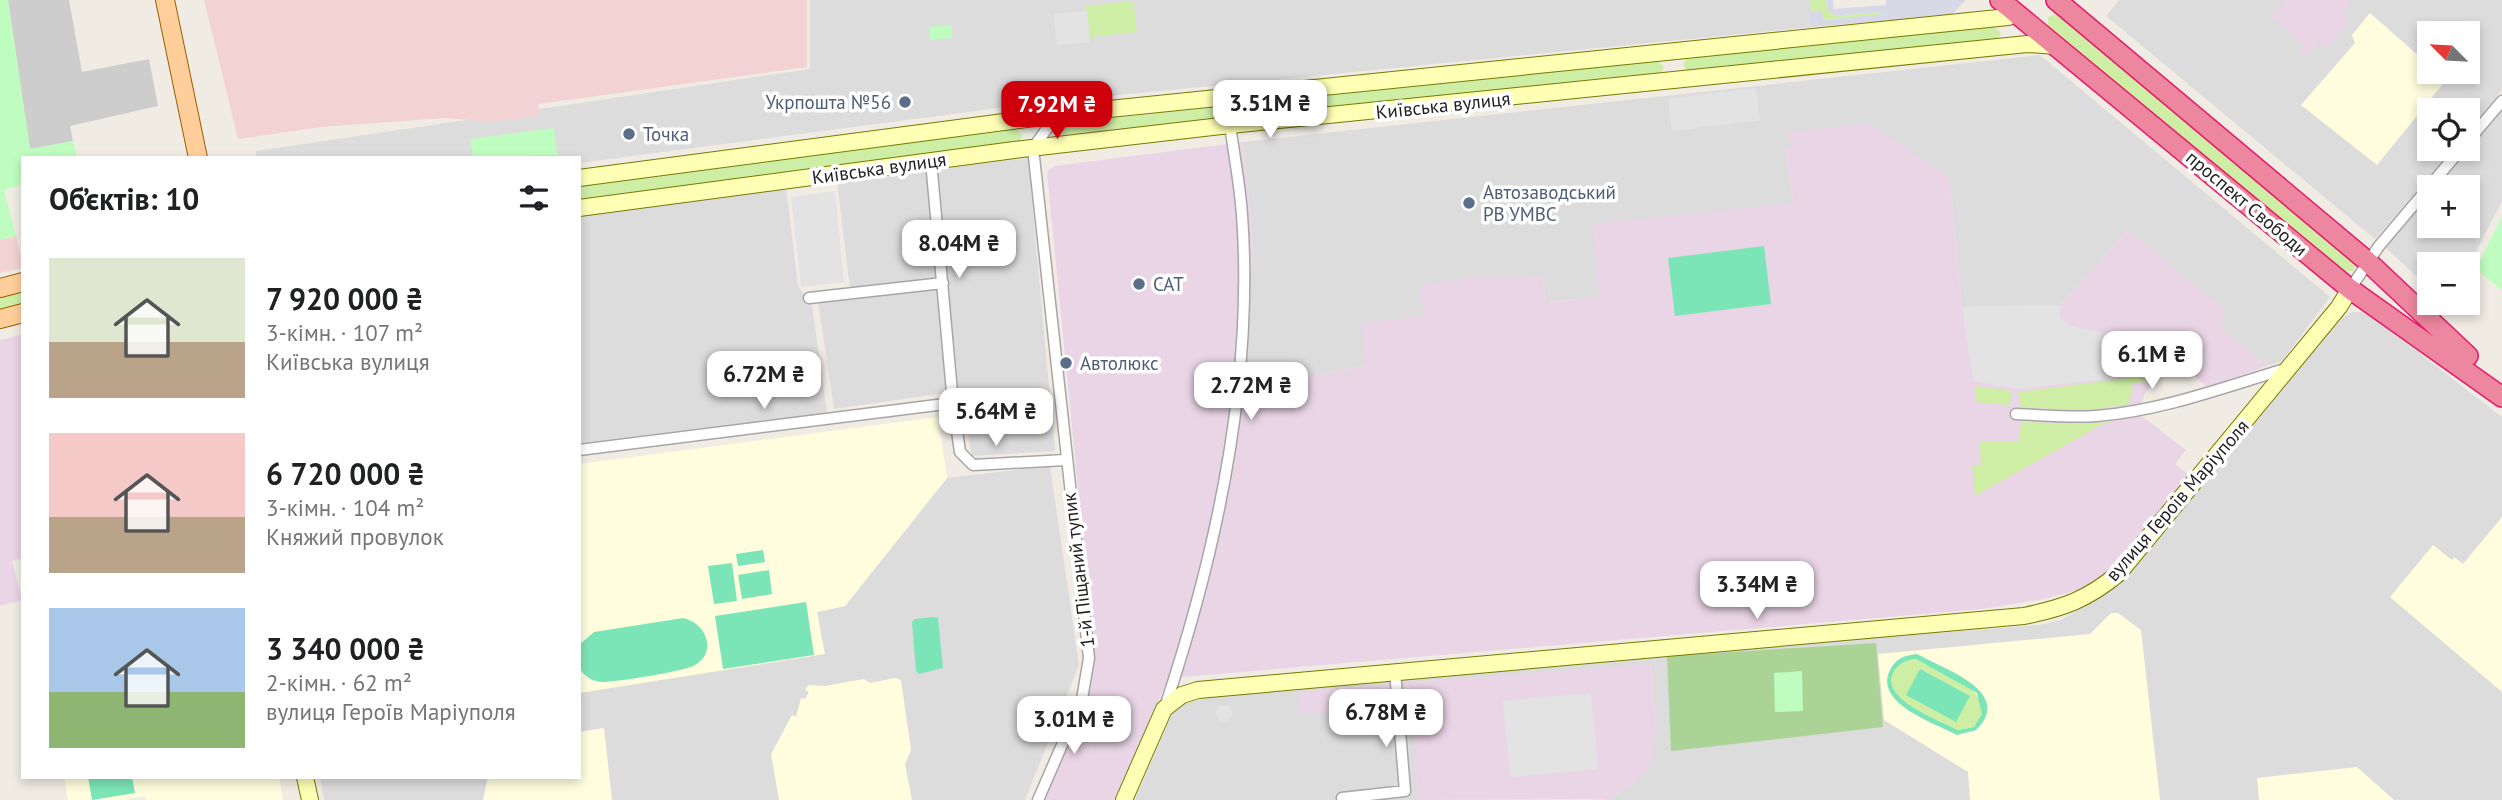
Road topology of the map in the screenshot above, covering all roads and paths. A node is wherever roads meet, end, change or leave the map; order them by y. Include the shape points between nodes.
1 (165, 0) edge
2 (2056, 0) edge
3 (2013, 4) edge
4 (2057, 46) junction
5 (1674, 51) junction
6 (1676, 79) junction
7 (2502, 101) edge
8 (1056, 116) junction
9 (1030, 119) junction
10 (1230, 125) junction
11 (2480, 127) edge
12 (1059, 145) junction
13 (1033, 148) junction
14 (198, 156) edge
15 (931, 161) junction
16 (2451, 161) edge
17 (581, 178) edge
18 (581, 208) edge
19 (2367, 261) junction
20 (943, 282) junction
21 (21, 283) edge
22 (0, 288) edge
23 (2350, 289) junction
24 (809, 298) dead end
25 (21, 314) edge
26 (0, 319) edge
27 (2288, 368) junction
28 (2502, 382) edge
29 (2502, 397) edge
30 (953, 402) junction
31 (2016, 414) dead end
32 (581, 450) edge
33 (1065, 460) junction
34 (1395, 671) junction
35 (1164, 709) junction
36 (305, 779) edge
37 (1342, 799) edge
38 (310, 800) edge
39 (1038, 800) edge
40 (1124, 800) edge

1 - 14 main road
2 - 19 highway, проспект Свободи
3 - 4 highway, проспект Свободи
3 - 5 main road, Київська вулиця via 2008,17
4 - 6 main road, Київська вулиця via 2027,44
4 - 23 highway, проспект Свободи
5 - 6 main road
5 - 8 main road, Київська вулиця
6 - 10 main road, Київська вулиця
7 - 11 street
8 - 9 main road, Київська вулиця
8 - 12 main road
8 - 13 street
9 - 13 main road
9 - 17 main road, Київська вулиця
10 - 12 main road, Київська вулиця
10 - 35 street via 1244,244 1235,421 1189,626
12 - 13 main road, Київська вулиця
13 - 15 main road, Київська вулиця
13 - 33 street, 1-й Піщаний тупик
15 - 18 main road, Київська вулиця
15 - 20 street
16 - 19 street, вулиця Героїв Маріуполя
19 - 23 street, вулиця Героїв Маріуполя
19 - 28 highway, проспект Свободи via 2452,343
20 - 24 street
20 - 30 street
21 - 22 main road
23 - 27 main road, вулиця Героїв Маріуполя
23 - 29 highway, проспект Свободи
25 - 26 main road
27 - 31 street via 2142,409 2095,416
27 - 34 main road, вулиця Героїв Маріуполя via 2119,573 2067,607 2024,616
30 - 32 street
30 - 33 street via 960,452 973,465
33 - 39 street, 1-й Піщаний тупик via 1088,638 1088,675
34 - 35 main road, вулиця Героїв Маріуполя via 1198,690
34 - 37 street via 1405,791
35 - 40 main road
36 - 38 main road

